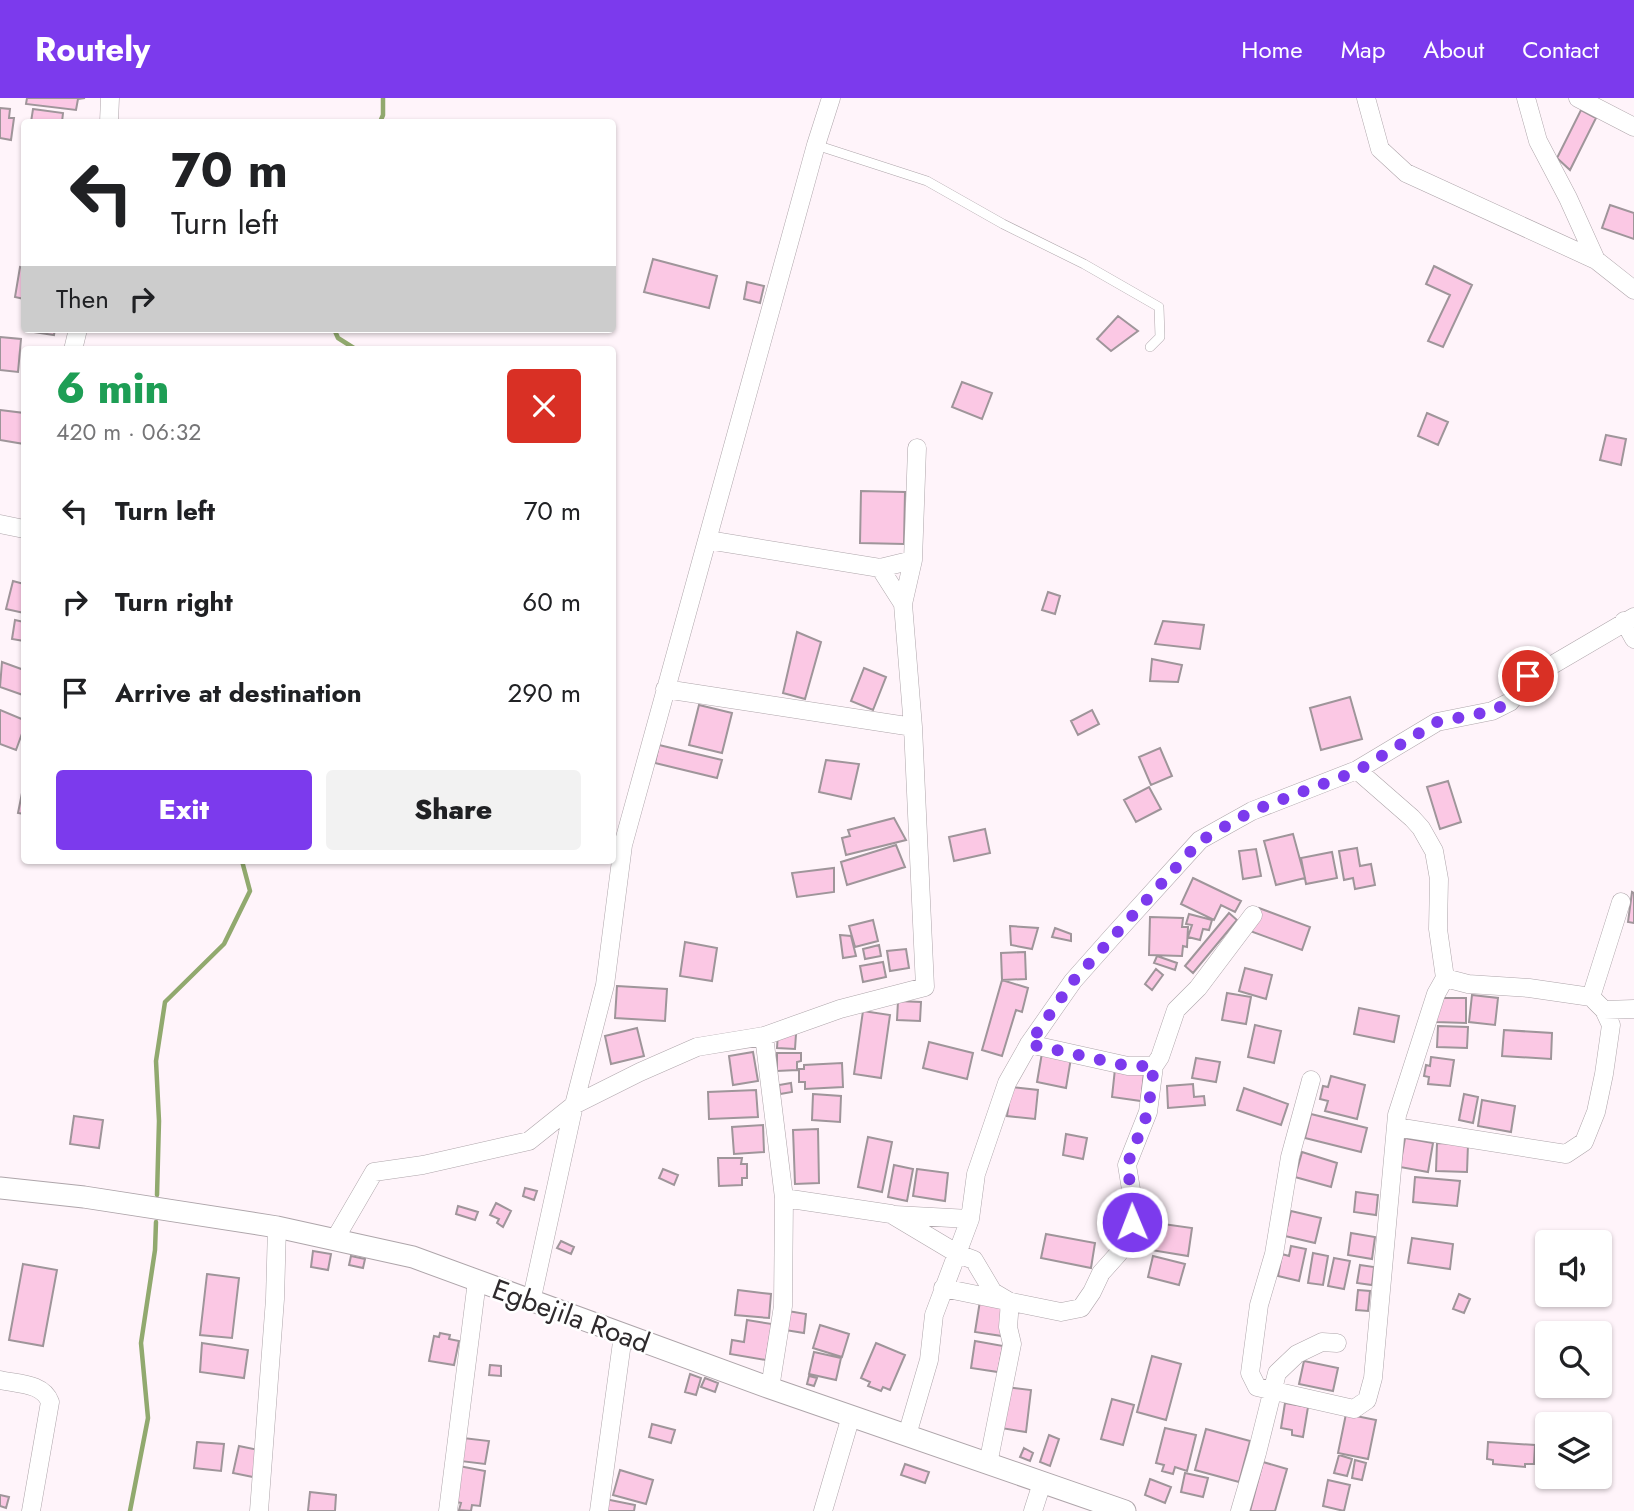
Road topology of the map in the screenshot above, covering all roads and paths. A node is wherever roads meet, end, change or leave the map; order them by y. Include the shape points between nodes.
1 (110, 98) edge
2 (831, 98) edge
3 (1366, 98) edge
4 (1526, 98) edge
5 (1578, 98) edge
6 (109, 119) edge
7 (1634, 127) edge
8 (816, 145) junction
9 (1596, 260) junction
10 (1634, 290) edge
11 (1150, 347) dead end
12 (917, 448) dead end
13 (0, 524) edge
14 (21, 529) edge
15 (708, 540) junction
16 (913, 560) junction
17 (880, 568) junction
18 (904, 604) junction
19 (1629, 619) edge
20 (1634, 639) edge
21 (665, 689) junction
22 (913, 727) junction
23 (1357, 771) junction
24 (629, 822) junction
25 (616, 830) edge
26 (616, 865) edge
27 (1621, 902) dead end
28 (1253, 915) dead end
29 (1445, 978) junction
30 (1598, 1003) junction
31 (1634, 1009) edge
32 (764, 1036) junction
33 (1029, 1044) junction
34 (1154, 1066) junction
35 (1311, 1080) dead end
36 (574, 1105) junction
37 (1396, 1127) junction
38 (0, 1188) edge
39 (784, 1198) junction
40 (891, 1214) junction
41 (970, 1219) junction
42 (277, 1227) junction
43 (335, 1239) junction
44 (958, 1254) junction
45 (477, 1281) junction
46 (943, 1288) junction
47 (531, 1302) junction
48 (1010, 1302) junction
49 (623, 1335) junction
50 (1337, 1343) dead end
51 (0, 1380) edge
52 (770, 1388) junction
53 (1272, 1391) junction
54 (852, 1416) junction
55 (907, 1435) junction
56 (988, 1464) junction
57 (1042, 1483) junction
58 (31, 1511) edge
59 (259, 1511) edge
60 (448, 1511) edge
61 (599, 1511) edge
62 (824, 1511) edge
63 (1033, 1511) edge
64 (1125, 1511) edge
65 (1240, 1511) edge

1 - 6 street
2 - 8 street
3 - 9 street via 1380,149 1406,173
4 - 9 street via 1538,141
5 - 7 street
8 - 11 lane via 927,181 1159,307 1160,337
8 - 15 street
9 - 10 street
12 - 16 street
13 - 14 street
15 - 17 street
15 - 21 street
16 - 17 street
16 - 18 street
17 - 18 street
18 - 22 street
19 - 20 street
19 - 23 street via 1528,676 1510,702 1492,711 1437,722
21 - 22 street
21 - 24 street
22 - 32 street via 925,987 840,1009
23 - 29 street via 1412,818 1434,851
23 - 33 street via 1252,811 1200,841 1073,981
24 - 25 street
24 - 26 street
26 - 36 street via 605,985
27 - 30 street
28 - 34 street via 1176,1010
29 - 30 street via 1468,985 1529,988
29 - 37 street via 1427,1018
30 - 31 street
30 - 37 street via 1611,1025 1596,1112 1584,1142 1566,1154
32 - 36 street via 696,1047
32 - 39 street
33 - 34 street via 1128,1066
33 - 41 street via 1014,1066 997,1109 973,1186
34 - 48 street via 1148,1112 1127,1165 1134,1208 1129,1237 1081,1308 1061,1312
35 - 53 street via 1290,1157 1253,1341 1250,1373 1256,1387
36 - 43 street via 529,1141 374,1172
36 - 47 street
37 - 53 street via 1373,1378 1367,1400 1354,1409
38 - 42 street, Egbejila Road
39 - 40 street
39 - 52 street via 783,1306
40 - 41 street
40 - 44 street
41 - 44 street
42 - 43 street, Egbejila Road
42 - 59 street
43 - 45 street, Egbejila Road via 412,1257
44 - 46 street
44 - 48 street via 974,1260 993,1292
45 - 47 street, Egbejila Road
45 - 60 street
46 - 48 street
46 - 55 street via 934,1315 929,1360
47 - 49 street, Egbejila Road
48 - 56 street via 1007,1327 1012,1344
49 - 52 street, Egbejila Road
49 - 61 street
50 - 53 street via 1322,1342 1297,1354 1277,1373
51 - 58 street via 40,1388 50,1402
52 - 54 street, Egbejila Road
53 - 65 street
54 - 55 street, Egbejila Road
54 - 62 street
55 - 56 street, Egbejila Road
56 - 57 street, Egbejila Road
57 - 63 street
57 - 64 street, Egbejila Road

